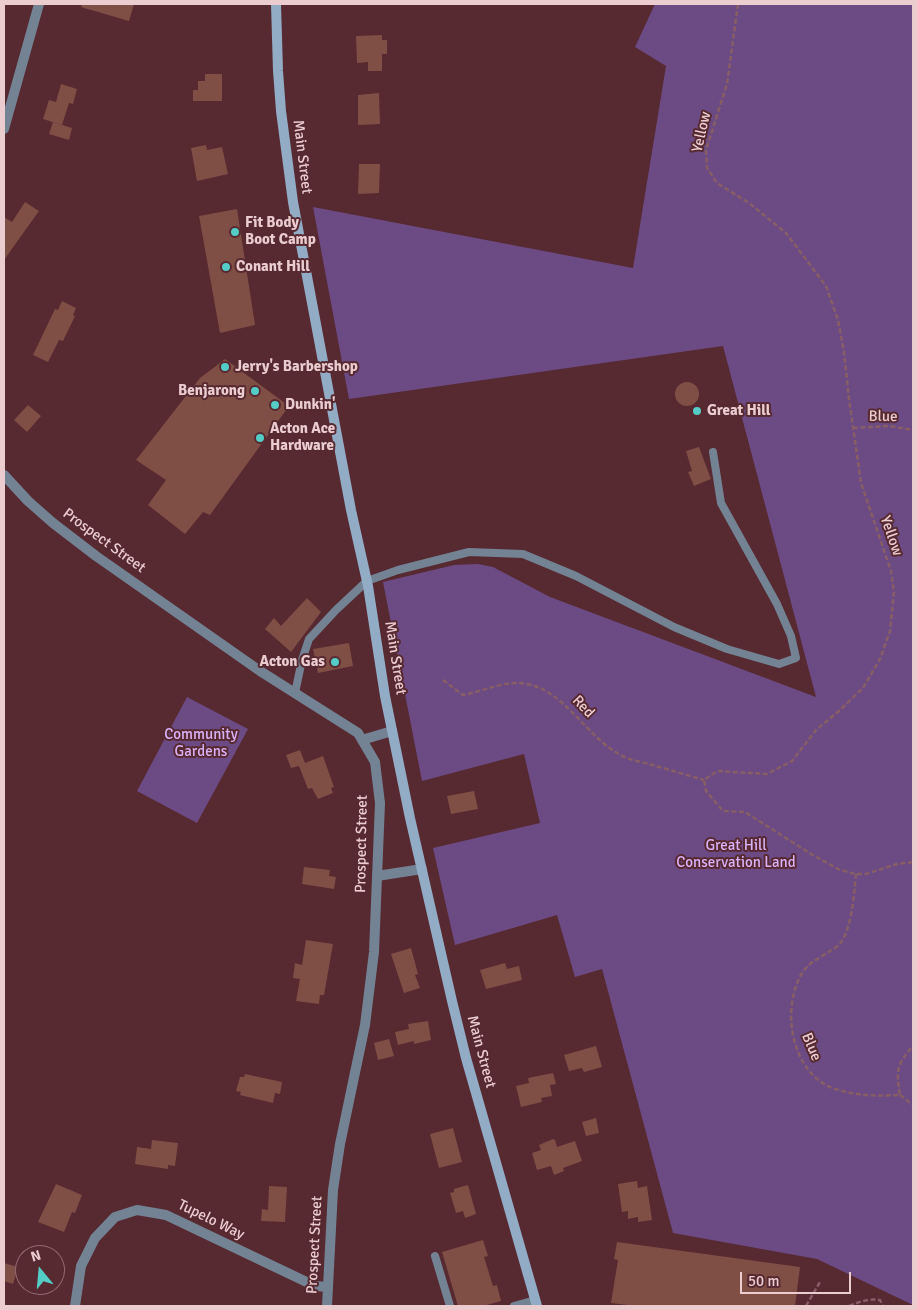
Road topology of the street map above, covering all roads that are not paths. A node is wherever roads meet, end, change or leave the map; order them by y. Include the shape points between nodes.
1 (39, 4) edge
2 (276, 4) edge
3 (4, 129) edge
4 (713, 452) dead end
5 (4, 475) edge
6 (367, 581) junction
7 (295, 693) junction
8 (392, 731) junction
9 (362, 740) junction
10 (422, 869) junction
11 (377, 876) junction
12 (435, 1256) dead end
13 (328, 1287) junction
14 (536, 1303) edge
15 (75, 1306) edge
16 (327, 1306) edge
17 (450, 1306) edge
18 (514, 1306) edge

1 - 3 street
2 - 6 main road, Main Street via 281,111 293,202
4 - 6 lane via 721,503 777,604 791,636 796,658 779,664 727,649 523,554 468,552
5 - 7 street, Prospect Street via 53,524
6 - 7 lane via 310,639
6 - 8 main road, Main Street
7 - 9 street, Prospect Street via 358,733
8 - 9 street
8 - 10 main road, Main Street
9 - 11 street, Prospect Street via 375,762 380,803
10 - 11 street
10 - 14 main road, Main Street via 466,1058
11 - 13 street, Prospect Street via 374,952 366,1025 333,1190
12 - 17 lane
13 - 15 street, Tupelo Way via 315,1286 166,1215 137,1210 115,1217 95,1238 81,1266
13 - 16 street, Prospect Street
14 - 18 lane

